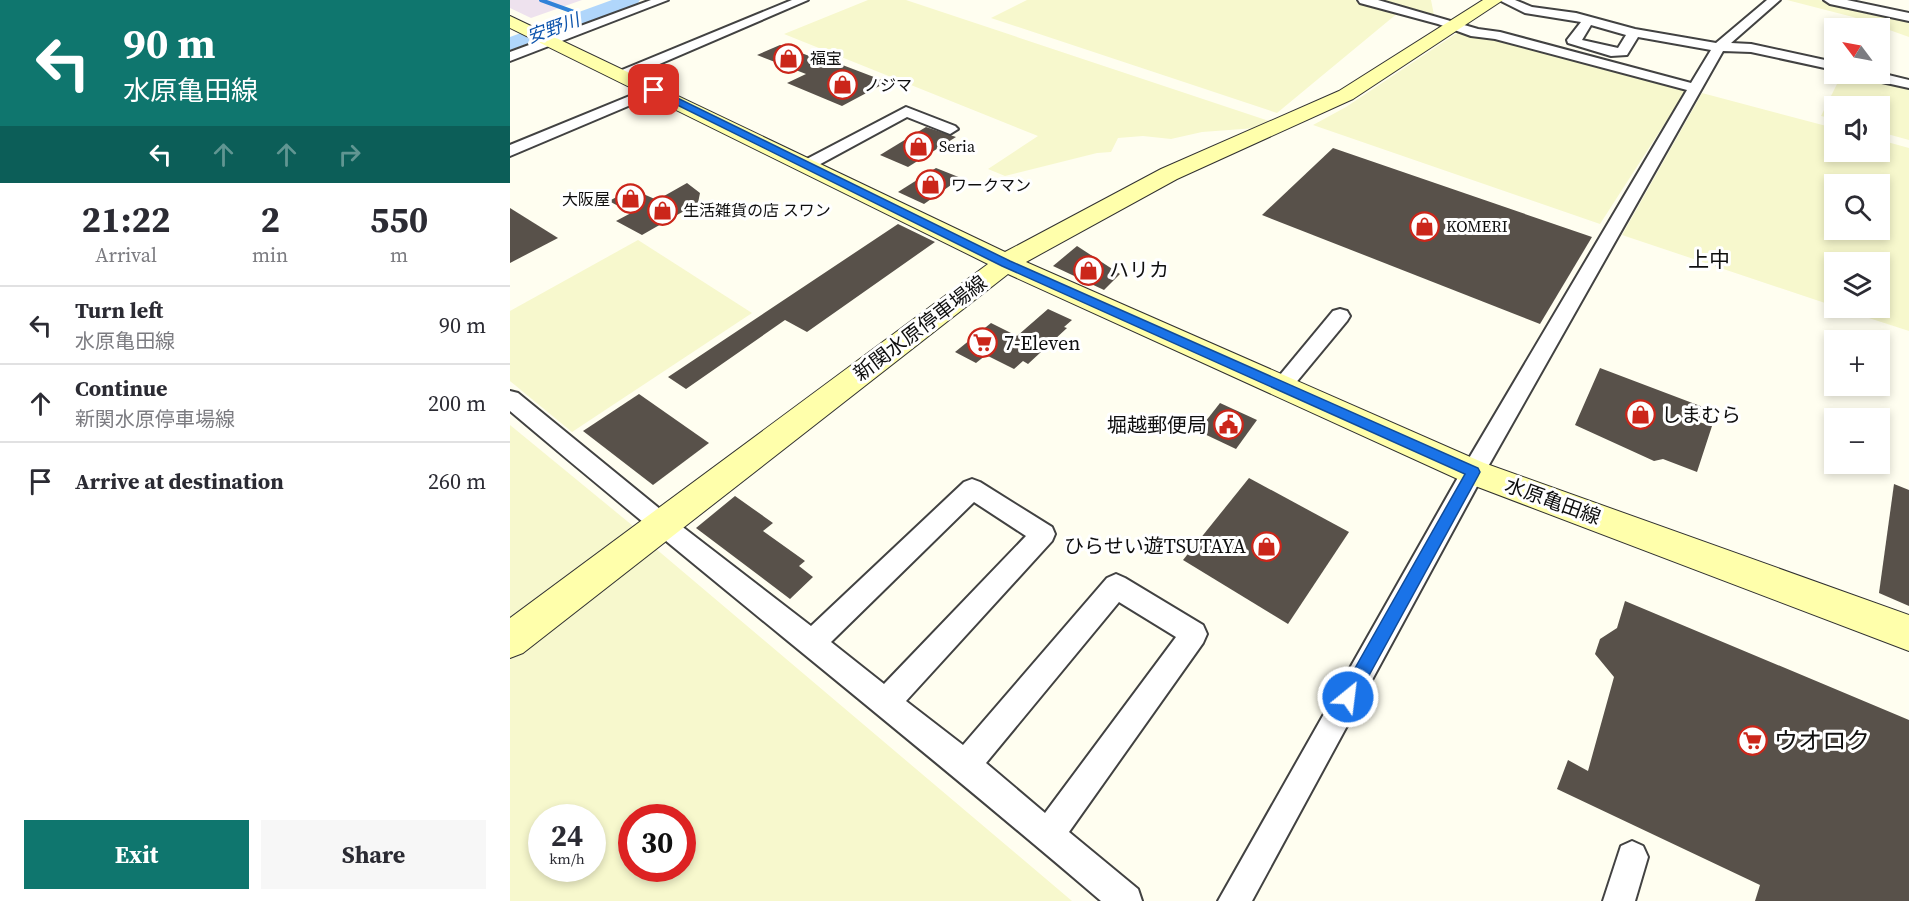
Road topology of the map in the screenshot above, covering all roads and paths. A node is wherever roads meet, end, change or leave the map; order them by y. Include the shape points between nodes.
1 (662, 0) edge
2 (802, 0) edge
3 (1364, 0) edge
4 (1495, 0) edge
5 (1505, 0) edge
6 (1774, 0) edge
7 (1830, 0) edge
8 (1909, 16) edge
9 (1446, 19) junction
10 (1588, 21) junction
11 (518, 25) edge
12 (1635, 33) junction
13 (551, 41) junction
14 (1719, 47) junction
15 (510, 57) edge
16 (1824, 64) edge
17 (622, 75) junction
18 (1890, 80) edge
19 (1909, 84) edge
20 (1696, 88) junction
21 (654, 90) junction
22 (950, 129) dead end
23 (510, 151) edge
24 (807, 165) junction
25 (1006, 263) junction
26 (1340, 316) dead end
27 (1282, 386) junction
28 (510, 399) edge
29 (1473, 472) junction
30 (662, 525) junction
31 (1909, 633) edge
32 (510, 640) edge
33 (813, 642) junction
34 (885, 703) junction
35 (965, 765) junction
36 (1048, 835) junction
37 (1632, 857) dead end
38 (1126, 901) edge
39 (1234, 901) edge
40 (1619, 901) edge

1 - 13 street
2 - 17 street
3 - 9 street
4 - 9 main road
5 - 10 street via 1529,10
6 - 14 street
7 - 8 street
9 - 20 street
9 - 25 main road via 1346,95 1169,174
10 - 12 street
10 - 12 street via 1573,40 1577,43 1622,52
11 - 13 main road, 新関水原停車場線
12 - 14 street
13 - 15 street
13 - 17 main road, 新関水原停車場線
14 - 16 street via 1751,48
14 - 20 street
17 - 21 main road, 新関水原停車場線
18 - 19 street
20 - 29 street
21 - 23 street
21 - 24 main road, 新関水原停車場線
22 - 24 street via 906,111
24 - 25 main road, 新関水原停車場線
25 - 27 main road, 水原亀田線
25 - 30 main road, 新関水原停車場線
26 - 27 street
27 - 29 main road, 水原亀田線
28 - 30 street
29 - 31 main road, 水原亀田線
29 - 39 street
30 - 32 main road, 新関水原停車場線
30 - 33 street
33 - 34 street
33 - 34 street via 972,489 1043,534
34 - 35 street
35 - 36 street
35 - 36 street via 1116,586 1194,634
36 - 38 street
37 - 40 street

